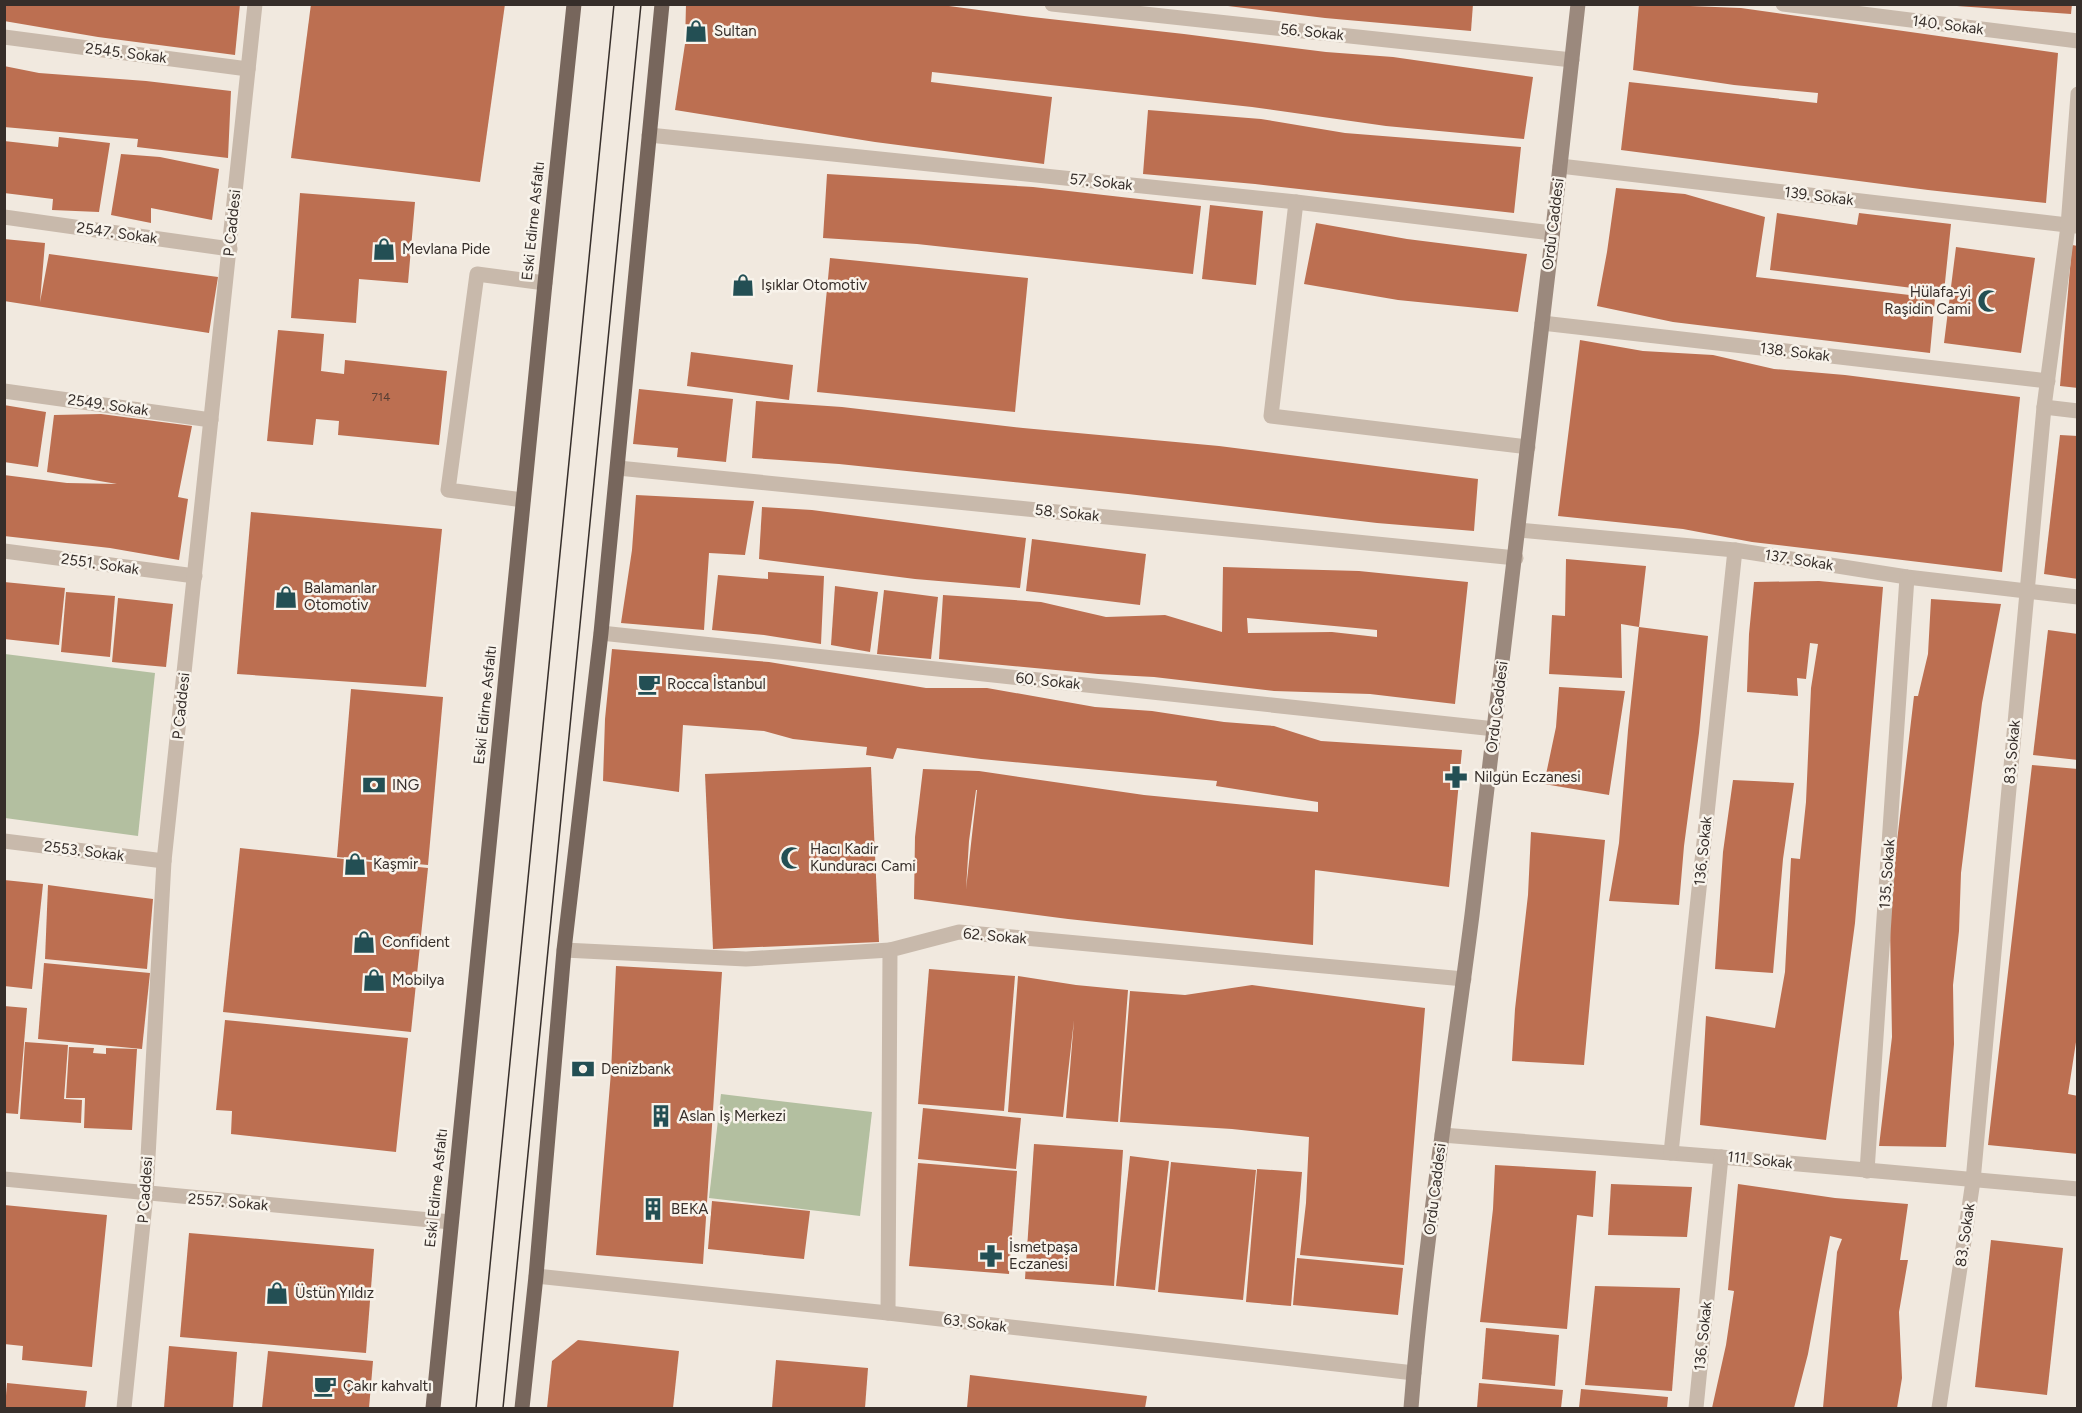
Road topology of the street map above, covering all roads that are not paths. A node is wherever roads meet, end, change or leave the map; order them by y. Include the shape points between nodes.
1 (255, 4) edge
2 (574, 4) edge
3 (662, 4) edge
4 (1052, 4) edge
5 (1578, 4) edge
6 (1783, 4) edge
7 (4, 37) edge
8 (2078, 41) edge
9 (1572, 60) junction
10 (248, 69) junction
11 (2078, 94) edge
12 (649, 135) junction
13 (1560, 166) junction
14 (1296, 202) junction
15 (4, 217) edge
16 (2073, 226) edge
17 (1552, 232) junction
18 (230, 249) junction
19 (545, 283) junction
20 (1542, 323) junction
21 (2048, 381) junction
22 (4, 391) edge
23 (2044, 407) junction
24 (2078, 411) edge
25 (211, 420) junction
26 (1528, 447) junction
27 (618, 468) junction
28 (523, 500) junction
29 (1519, 530) junction
30 (1735, 550) junction
31 (4, 551) edge
32 (1516, 558) junction
33 (195, 576) junction
34 (1907, 577) junction
35 (2027, 590) junction
36 (2078, 597) edge
37 (601, 633) junction
38 (1495, 729) junction
39 (4, 841) edge
40 (164, 861) junction
41 (564, 950) junction
42 (890, 950) junction
43 (1464, 980) junction
44 (1442, 1135) junction
45 (1671, 1153) junction
46 (1720, 1156) junction
47 (1867, 1171) junction
48 (4, 1179) edge
49 (1972, 1181) junction
50 (2078, 1189) edge
51 (146, 1194) junction
52 (451, 1222) junction
53 (536, 1276) junction
54 (888, 1313) junction
55 (1414, 1373) junction
56 (124, 1408) edge
57 (433, 1408) edge
58 (522, 1408) edge
59 (1412, 1408) edge
60 (1696, 1408) edge
61 (1939, 1408) edge

1 - 10 street, P Caddesi
2 - 19 main road, Eski Edirne Asfaltı
3 - 12 main road
4 - 9 street, 56. Sokak
5 - 9 main road, Ordu Caddesi
6 - 8 street, 140. Sokak
7 - 10 street, 2545. Sokak
9 - 13 main road, Ordu Caddesi
10 - 18 street, P Caddesi
11 - 16 street, 83. Sokak
12 - 14 street, 57. Sokak
12 - 27 main road
13 - 16 street, 139. Sokak
13 - 17 main road, Ordu Caddesi
14 - 17 street, 57. Sokak
14 - 26 street via 1271,416
15 - 18 street, 2547. Sokak
16 - 21 street, 83. Sokak
17 - 20 main road, Ordu Caddesi
18 - 25 street, P Caddesi
19 - 28 main road, Eski Edirne Asfaltı
19 - 28 street via 477,274 448,490
20 - 21 street, 138. Sokak
20 - 26 main road, Ordu Caddesi
21 - 23 street, 83. Sokak
22 - 25 street, 2549. Sokak
23 - 24 street
23 - 35 street, 83. Sokak
25 - 33 street, P Caddesi
26 - 29 main road, Ordu Caddesi
27 - 32 street, 58. Sokak
27 - 37 main road
28 - 52 main road, Eski Edirne Asfaltı
29 - 30 street, 137. Sokak
29 - 32 main road, Ordu Caddesi
30 - 34 street, 137. Sokak
30 - 45 street, 136. Sokak
31 - 33 street, 2551. Sokak
32 - 38 main road, Ordu Caddesi
33 - 40 street, P Caddesi
34 - 35 street, 137. Sokak
34 - 47 street, 135. Sokak
35 - 36 street, 137. Sokak
35 - 49 street, 83. Sokak
37 - 38 street, 60. Sokak
37 - 41 main road
38 - 43 main road, Ordu Caddesi
39 - 40 street, 2553. Sokak
40 - 51 street, P Caddesi
41 - 42 street, 62. Sokak via 746,959
41 - 53 main road
42 - 43 street, 62. Sokak via 959,932
42 - 54 street
43 - 44 main road, Ordu Caddesi
44 - 45 street, 111. Sokak
44 - 55 main road, Ordu Caddesi
45 - 46 street, 111. Sokak
46 - 47 street, 111. Sokak
46 - 60 street, 136. Sokak
47 - 49 street, 111. Sokak
48 - 51 street, 2557. Sokak
49 - 50 street, 111. Sokak
49 - 61 street, 83. Sokak
51 - 52 street, 2557. Sokak
51 - 56 street, P Caddesi
52 - 57 main road, Eski Edirne Asfaltı
53 - 54 street, 63. Sokak
53 - 58 main road
54 - 55 street, 63. Sokak
55 - 59 main road, Ordu Caddesi

